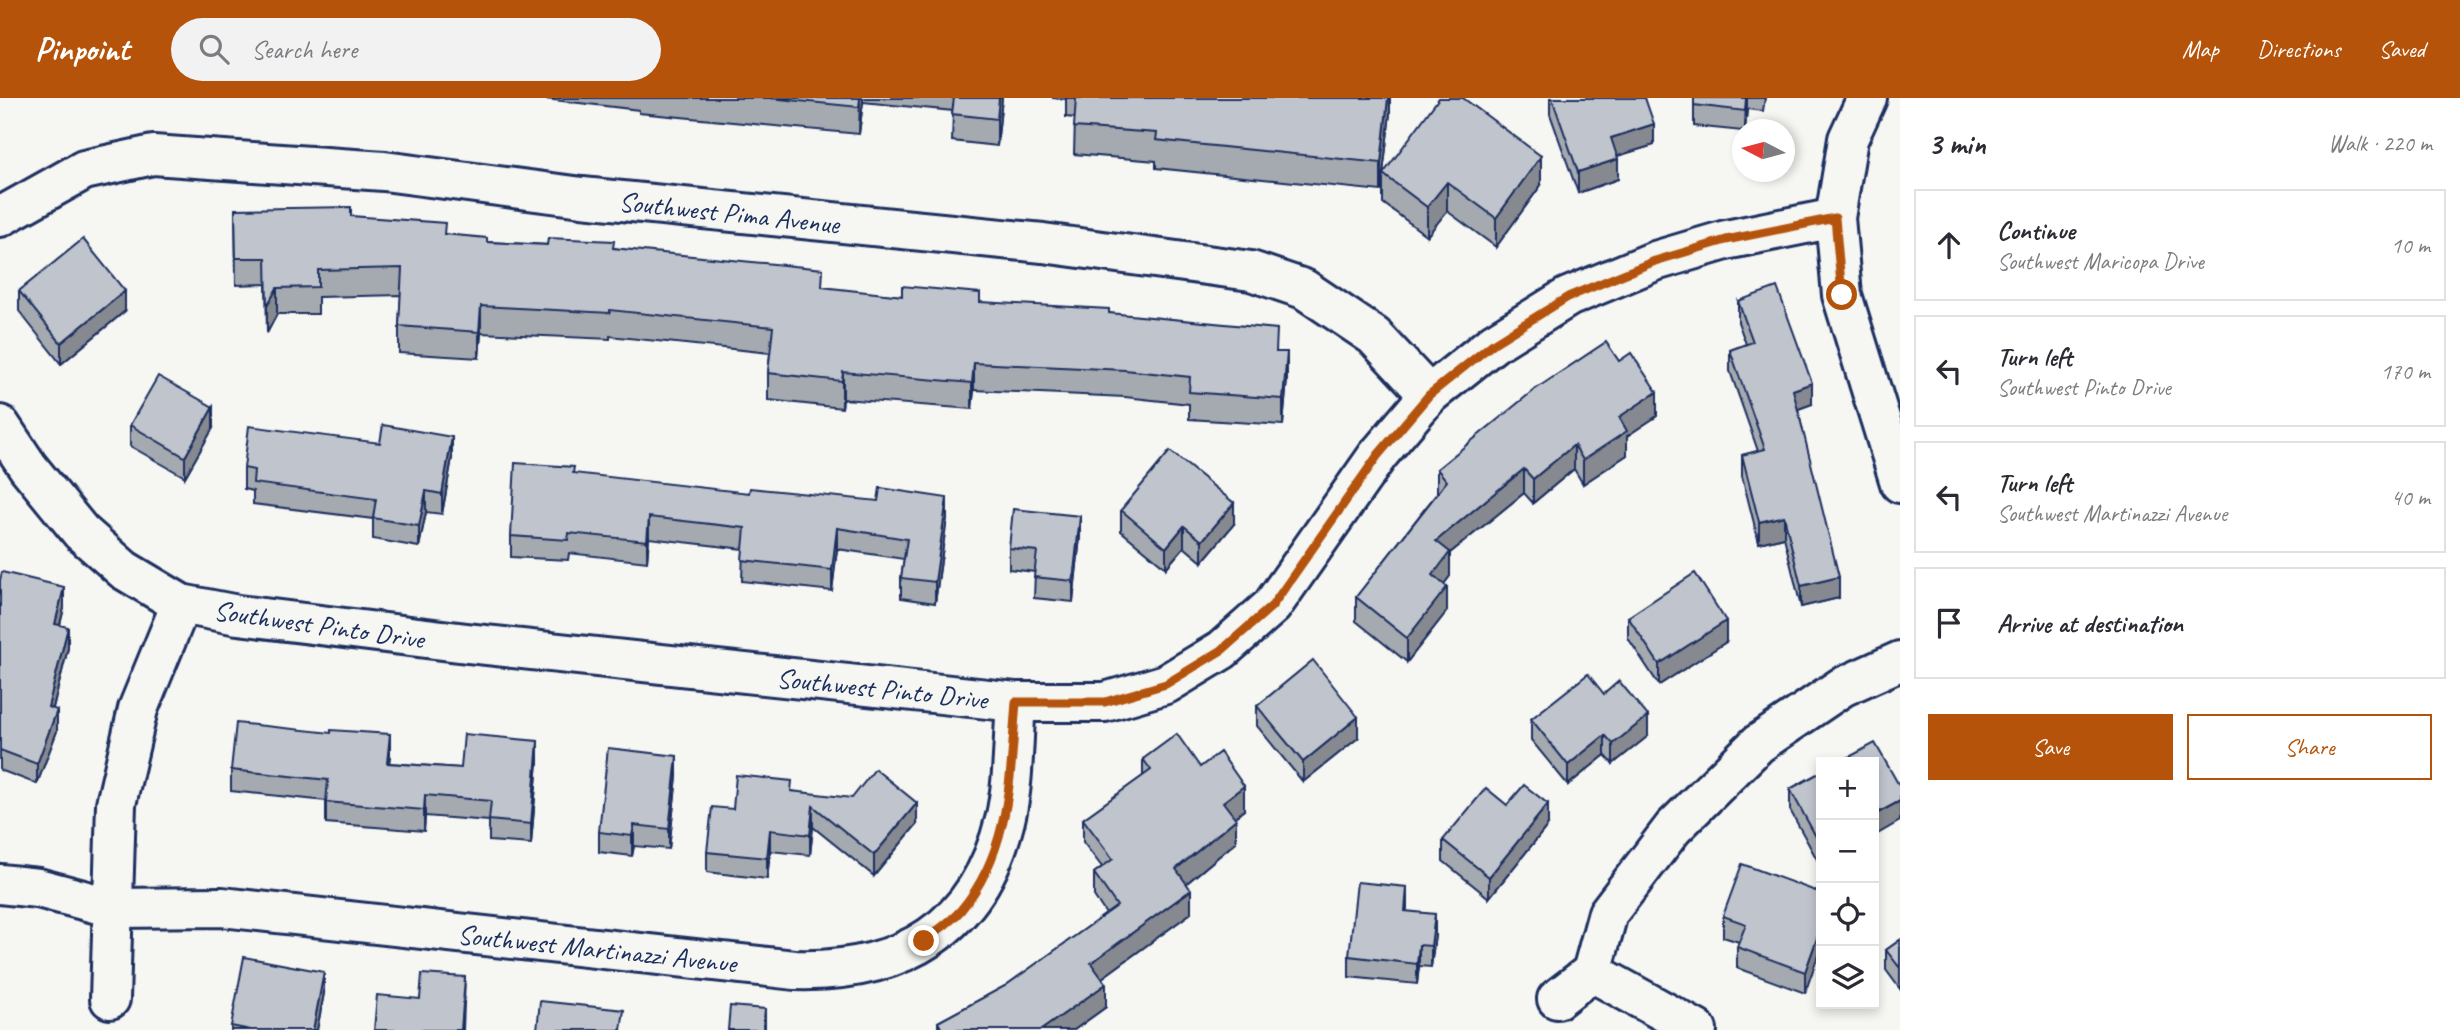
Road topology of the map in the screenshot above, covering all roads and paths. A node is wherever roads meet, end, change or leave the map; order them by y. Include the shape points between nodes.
1 (1867, 98) edge
2 (0, 216) edge
3 (1835, 218) junction
4 (1429, 395) junction
5 (0, 425) edge
6 (1900, 483) edge
7 (181, 604) junction
8 (1900, 661) edge
9 (1016, 702) junction
10 (0, 884) edge
11 (113, 908) junction
12 (1592, 972) junction
13 (110, 999) dead end
14 (1557, 999) dead end
15 (1697, 1030) edge

1 - 3 street via 1848,139
2 - 4 street, Southwest Pima Avenue via 84,170 153,155 384,171 582,197 1043,243 1251,271 1304,289 1374,336
3 - 4 street, Southwest Pinto Drive via 1714,243 1655,261 1568,297 1494,343
3 - 6 street via 1842,295
4 - 9 street, Southwest Pinto Drive via 1378,455 1272,606 1222,650 1166,684 1105,702
5 - 7 street, Southwest Pinto Drive via 81,532 124,570
7 - 9 street, Southwest Pinto Drive via 467,643
7 - 11 street via 138,709 116,804
8 - 12 street via 1842,687 1758,744 1673,828 1608,913
9 - 11 street, Southwest Martinazzi Avenue via 1005,818 989,870 960,912 924,941 898,956 864,966 795,970 222,907
10 - 11 street, Southwest Martinazzi Avenue via 37,888
11 - 13 street
12 - 14 street
12 - 15 street

